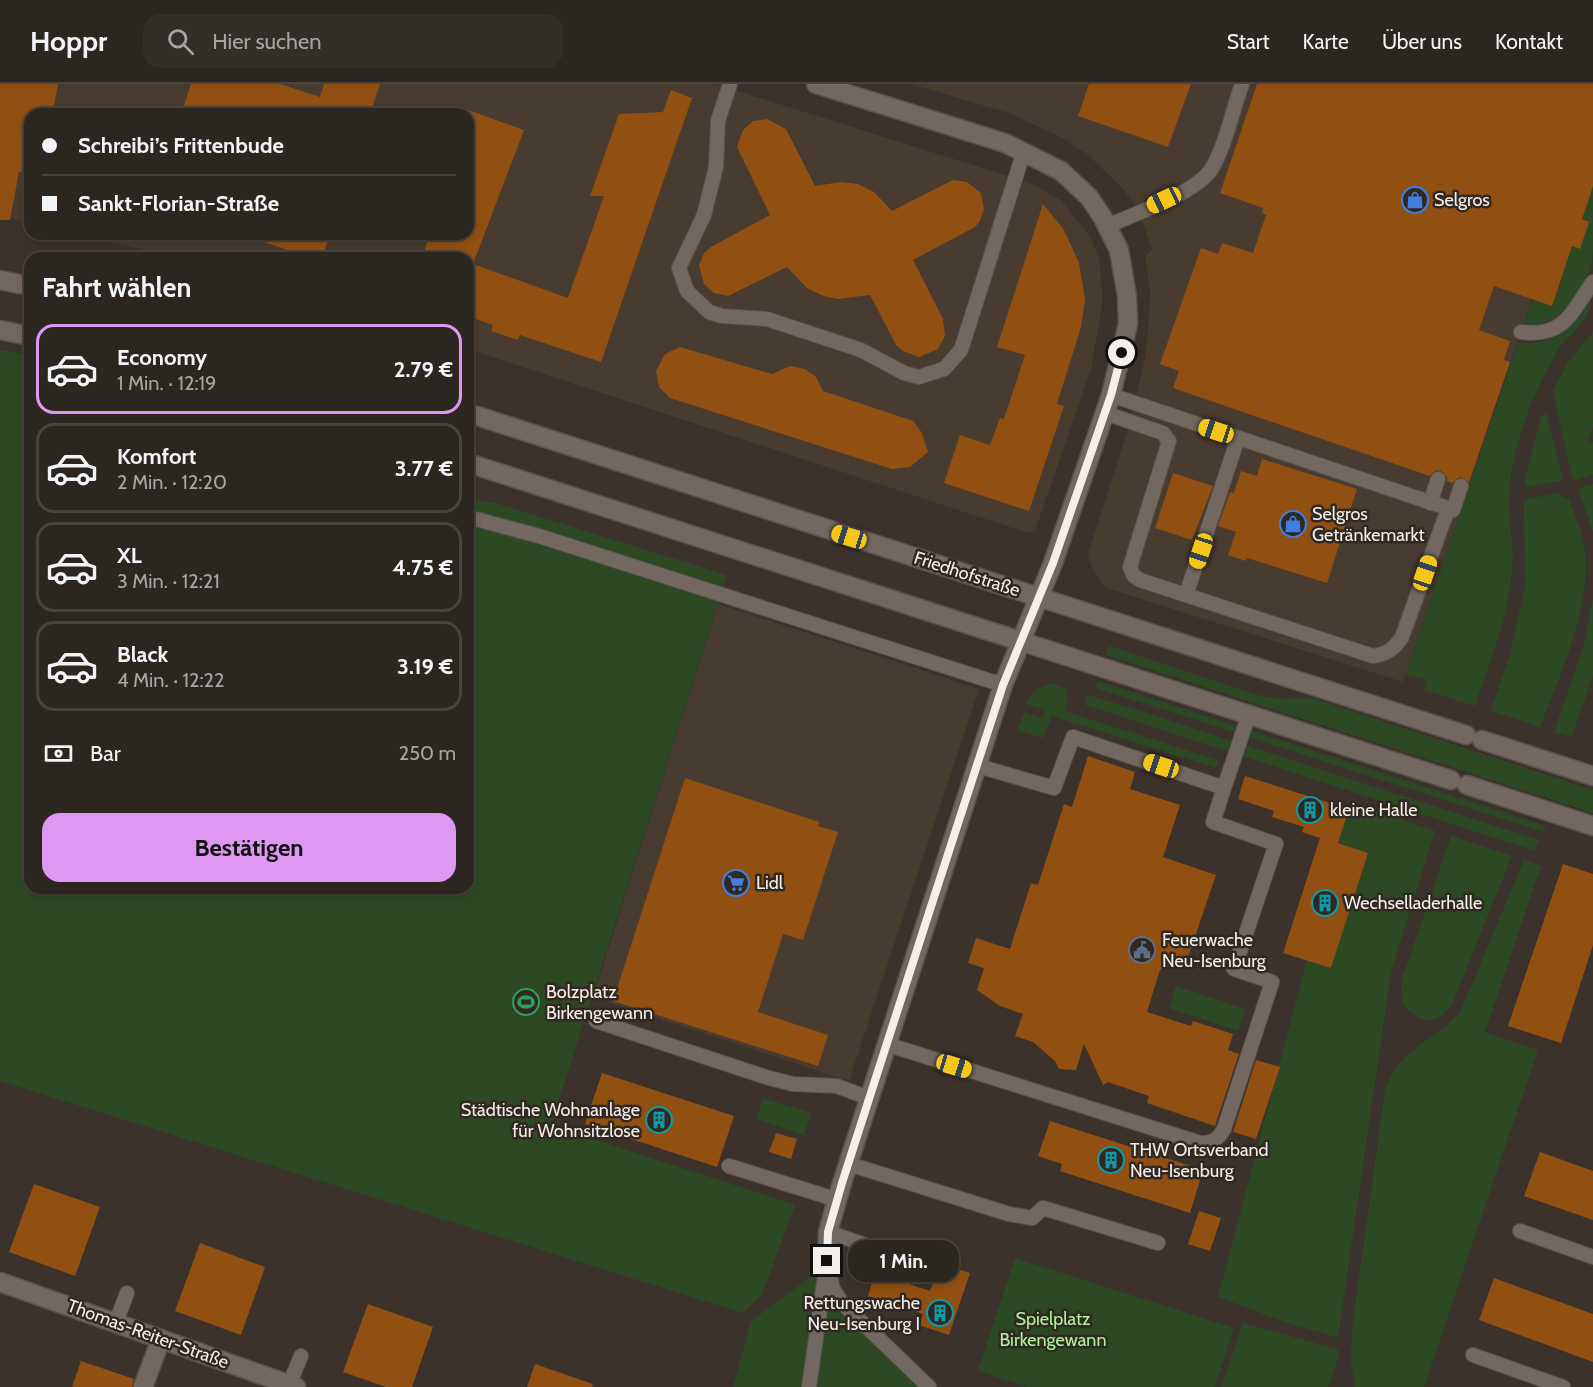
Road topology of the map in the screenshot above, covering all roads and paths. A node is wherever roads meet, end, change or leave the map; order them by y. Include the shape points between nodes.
1 (730, 84) edge
2 (816, 84) edge
3 (1242, 84) edge
4 (852, 89) edge
5 (1024, 151) junction
6 (1108, 226) junction
7 (0, 280) edge
8 (1593, 282) edge
9 (24, 285) edge
10 (0, 330) edge
11 (1521, 332) dead end
12 (24, 335) edge
13 (1108, 404) junction
14 (474, 415) edge
15 (1238, 438) junction
16 (474, 465) edge
17 (1438, 479) dead end
18 (1461, 486) dead end
19 (1430, 503) junction
20 (1448, 509) junction
21 (474, 518) edge
22 (1186, 596) junction
23 (1040, 597) junction
24 (1022, 642) junction
25 (1003, 685) junction
26 (1249, 714) junction
27 (978, 766) junction
28 (1593, 776) edge
29 (1224, 788) junction
30 (1593, 826) edge
31 (596, 1021) dead end
32 (886, 1044) junction
33 (871, 1099) junction
34 (849, 1164) junction
35 (729, 1166) dead end
36 (838, 1200) junction
37 (1520, 1231) dead end
38 (828, 1232) junction
39 (1158, 1243) dead end
40 (1593, 1257) edge
41 (827, 1261) junction
42 (935, 1269) dead end
43 (0, 1282) edge
44 (127, 1293) dead end
45 (116, 1322) junction
46 (160, 1339) junction
47 (1473, 1355) dead end
48 (301, 1356) dead end
49 (293, 1386) edge
50 (143, 1387) edge
51 (809, 1387) edge
52 (929, 1387) edge
53 (1563, 1387) edge

1 - 5 lane via 718,121 716,167 704,215 679,268 687,291 709,312 767,319 861,350 904,374 919,377 944,369 961,350
2 - 4 main road
3 - 6 lane via 1208,174 1180,192
4 - 5 main road
5 - 6 main road via 1054,166 1074,182
6 - 13 main road via 1119,250 1127,296 1126,334
7 - 9 main road
8 - 11 lane via 1558,327 1533,334
10 - 12 main road
13 - 15 lane
13 - 22 lane via 1162,433 1169,441 1130,567 1140,580
13 - 23 main road
14 - 23 main road, Friedhofstraße
15 - 19 lane
15 - 22 lane
16 - 24 main road
17 - 19 lane
18 - 20 lane via 1453,510
19 - 20 lane
20 - 22 lane via 1402,637 1384,655 1373,656
21 - 25 lane
23 - 24 main road
23 - 28 main road, Friedhofstraße
24 - 25 main road
24 - 26 main road
25 - 27 main road
26 - 29 lane
26 - 30 main road
27 - 29 lane via 1054,788 1073,738
27 - 32 main road
29 - 32 lane via 1213,822 1276,844 1234,969 1272,982 1219,1138 1200,1143
31 - 33 lane via 769,1078 793,1084 837,1086
32 - 33 main road
33 - 34 main road
34 - 36 main road
34 - 39 lane via 1009,1214 1032,1218 1043,1208
35 - 36 lane
36 - 38 main road
37 - 40 lane
38 - 41 main road
38 - 42 lane
41 - 51 lane
41 - 52 lane via 833,1289 847,1309
43 - 45 main road, Thomas-Reiter-Straße
44 - 45 lane
45 - 46 main road, Thomas-Reiter-Straße
46 - 49 main road, Thomas-Reiter-Straße
46 - 50 main road
47 - 53 lane
48 - 49 lane

